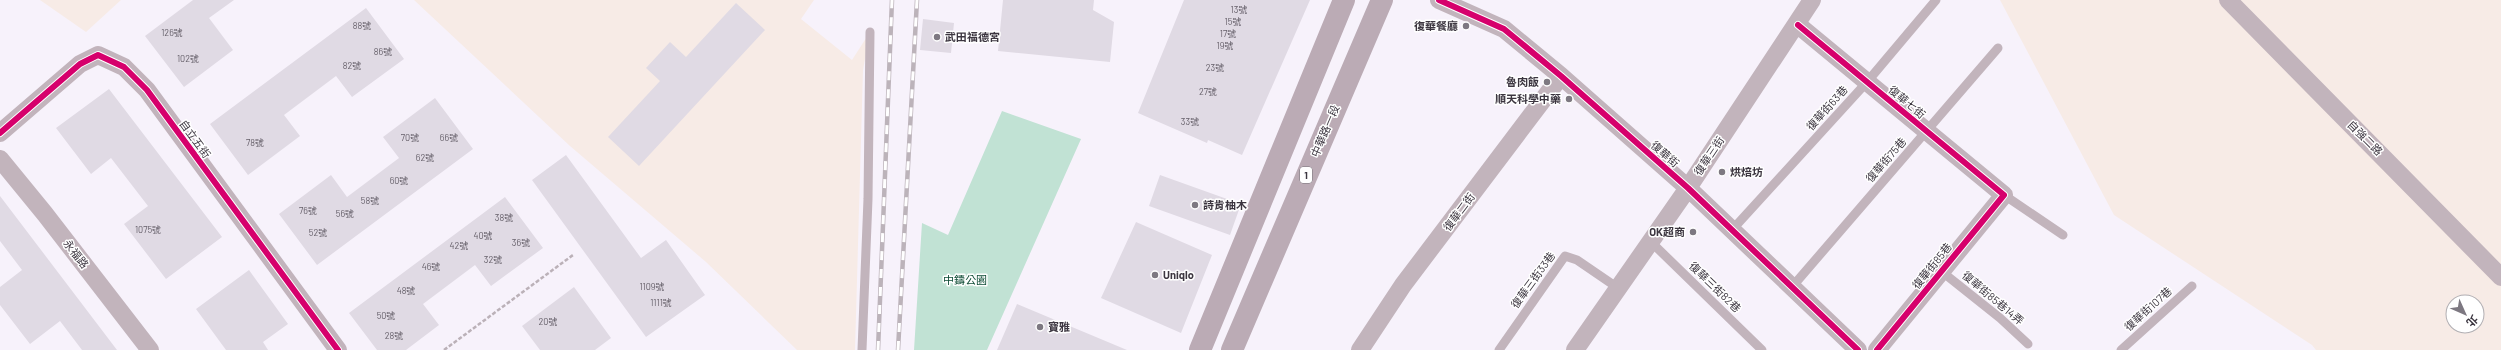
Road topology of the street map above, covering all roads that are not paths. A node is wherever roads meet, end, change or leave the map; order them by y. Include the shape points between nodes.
1 (1344, 0) edge
2 (1382, 0) edge
3 (1439, 0) edge
4 (1812, 0) edge
5 (1936, 0) edge
6 (2228, 0) edge
7 (1798, 25) junction
8 (870, 32) dead end
9 (1998, 48) dead end
10 (1561, 76) junction
11 (1867, 82) junction
12 (1927, 131) junction
13 (0, 133) edge
14 (0, 160) edge
15 (1688, 188) junction
16 (2004, 195) junction
17 (1732, 230) junction
18 (2063, 235) dead end
19 (1650, 241) junction
20 (1941, 271) junction
21 (2501, 277) edge
22 (2192, 286) dead end
23 (1792, 287) junction
24 (1618, 288) junction
25 (2028, 344) dead end
26 (150, 350) edge
27 (338, 350) edge
28 (862, 350) edge
29 (1200, 350) edge
30 (1232, 350) edge
31 (1360, 350) edge
32 (1499, 350) edge
33 (1575, 350) edge
34 (1762, 350) edge
35 (1858, 350) edge
36 (1877, 350) edge
37 (2121, 350) edge

1 - 29 main road
2 - 30 main road, 中華路一段 / 1
3 - 10 street, 復華街 via 1504,29
4 - 7 street, 復華三街
5 - 11 lane, 復華街63巷
6 - 21 street, 自強二路
7 - 11 street, 復華七街
7 - 15 street, 復華三街
8 - 28 lane via 868,199
9 - 12 lane, 復華街75巷
10 - 15 street, 復華街
10 - 31 street, 復華二街 via 1403,285
11 - 12 street, 復華七街
11 - 17 lane, 復華街63巷
12 - 16 street, 復華七街
12 - 23 lane, 復華街75巷
13 - 27 street, 自立五街 via 86,61 98,54 124,67 147,90
14 - 26 street, 永福路
15 - 17 street, 復華街
15 - 19 street, 復華三街
16 - 18 lane
16 - 20 street, 復華街85巷
17 - 23 street, 復華街
19 - 24 street, 復華三街
19 - 34 lane, 復華三街82巷
20 - 25 lane, 復華街85巷14弄
20 - 36 street, 復華街85巷
22 - 37 lane, 復華街107巷
23 - 35 street, 復華街
24 - 32 lane, 復華三街33巷 via 1577,260 1565,256
24 - 33 street, 復華三街

